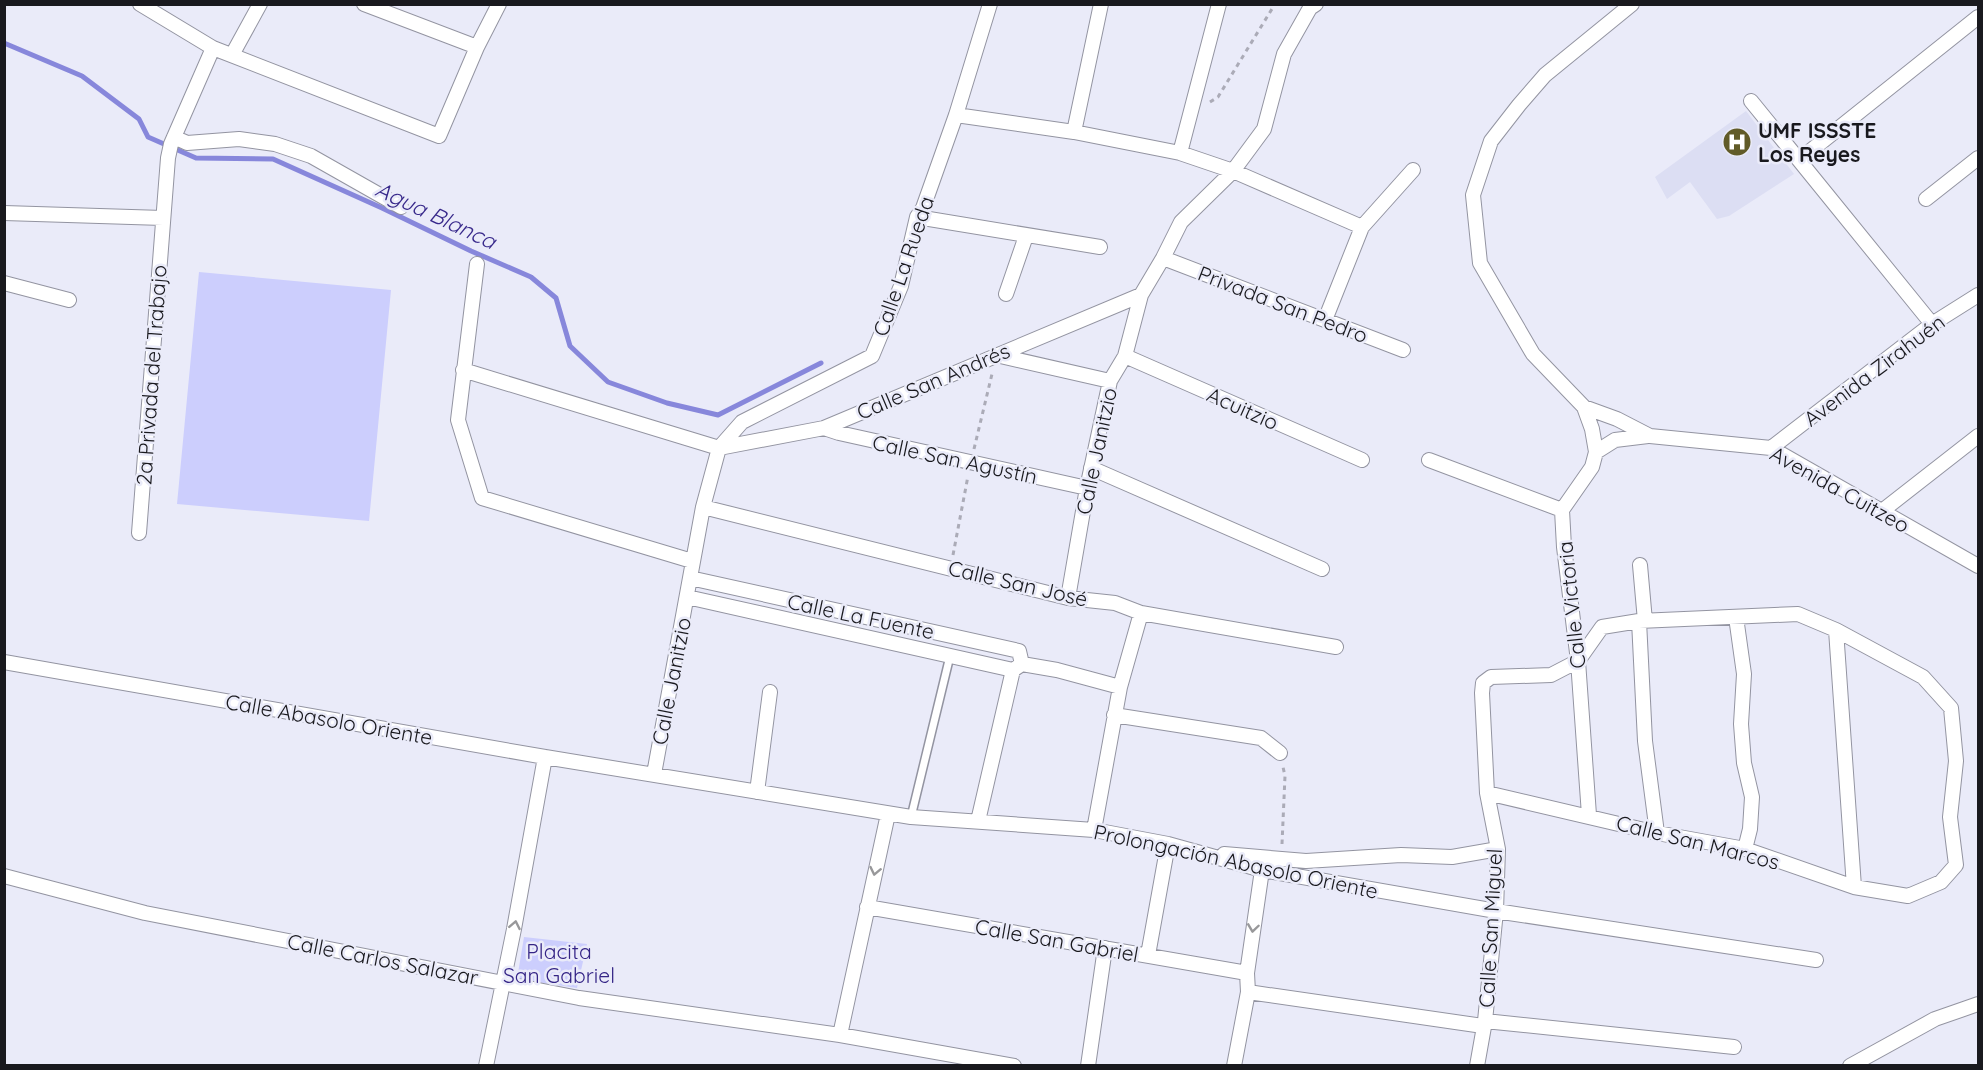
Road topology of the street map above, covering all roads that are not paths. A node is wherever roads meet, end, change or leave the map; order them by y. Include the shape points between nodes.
1 (140, 4) edge
2 (260, 4) edge
3 (364, 4) edge
4 (499, 4) edge
5 (990, 4) edge
6 (1101, 4) edge
7 (1219, 4) edge
8 (1316, 4) edge
9 (1632, 4) edge
10 (1978, 17) edge
11 (477, 47) junction
12 (213, 48) junction
13 (232, 55) junction
14 (1751, 101) dead end
15 (956, 115) junction
16 (1074, 132) junction
17 (171, 146) junction
18 (1180, 153) junction
19 (1978, 158) edge
20 (1799, 160) junction
21 (1413, 170) dead end
22 (1233, 171) junction
23 (1926, 199) dead end
24 (401, 207) dead end
25 (4, 213) edge
26 (917, 217) junction
27 (163, 218) junction
28 (1362, 227) junction
29 (1026, 236) junction
30 (1100, 247) dead end
31 (1163, 258) junction
32 (477, 264) dead end
33 (4, 283) edge
34 (1006, 294) dead end
35 (1141, 295) junction
36 (1978, 295) edge
37 (69, 300) dead end
38 (1325, 320) junction
39 (1932, 324) junction
40 (1403, 350) dead end
41 (996, 355) junction
42 (1125, 356) junction
43 (463, 370) junction
44 (1110, 381) junction
45 (1584, 407) junction
46 (824, 428) junction
47 (1650, 436) junction
48 (1978, 436) edge
49 (719, 448) junction
50 (1771, 448) junction
51 (1596, 452) junction
52 (1362, 460) dead end
53 (1429, 460) dead end
54 (1091, 468) junction
55 (1087, 488) junction
56 (703, 507) junction
57 (1562, 510) junction
58 (1882, 511) junction
59 (139, 533) dead end
60 (692, 561) junction
61 (1977, 562) edge
62 (1640, 565) dead end
63 (1322, 569) dead end
64 (690, 578) junction
65 (687, 597) junction
66 (1068, 598) junction
67 (1141, 613) junction
68 (861, 616) junction
69 (1736, 617) junction
70 (1642, 621) junction
71 (1836, 630) junction
72 (857, 635) junction
73 (1336, 647) dead end
74 (950, 656) junction
75 (1578, 660) junction
76 (4, 662) edge
77 (1018, 667) junction
78 (1120, 687) junction
79 (770, 692) dead end
80 (1114, 715) junction
81 (1280, 753) road end
82 (545, 757) junction
83 (654, 774) junction
84 (757, 792) junction
85 (1487, 793) junction
86 (888, 814) junction
87 (1589, 816) junction
88 (911, 817) junction
89 (978, 821) junction
90 (1094, 830) junction
91 (1657, 833) junction
92 (1168, 844) junction
93 (1498, 849) junction
94 (1745, 849) junction
95 (1192, 851) junction
96 (1262, 870) junction
97 (4, 876) edge
98 (1854, 887) junction
99 (867, 907) junction
100 (1496, 910) junction
101 (1105, 948) junction
102 (1148, 955) junction
103 (1816, 960) dead end
104 (1247, 973) junction
105 (504, 982) junction
106 (1248, 992) junction
107 (1978, 1004) edge
108 (1484, 1023) junction
109 (840, 1035) junction
110 (1734, 1047) dead end
111 (486, 1065) edge
112 (1014, 1065) edge
113 (1088, 1065) edge
114 (1234, 1065) edge
115 (1478, 1065) edge
116 (1850, 1065) edge

1 - 12 street
2 - 13 street
3 - 11 street
4 - 11 street
5 - 15 street, Calle La Rueda
6 - 16 street
7 - 18 street
8 - 22 street, Calle Janitzio via 1284,54 1264,129
9 - 45 street, Avenida Cuitzeo via 1545,75 1519,105 1491,141 1473,195 1480,263 1533,354
10 - 20 street
11 - 13 street via 439,136
12 - 13 street
12 - 17 street, 2a Privada del Trabajo
14 - 20 street
15 - 16 street
15 - 26 street, Calle La Rueda
16 - 18 street
17 - 24 street via 240,139 275,144 311,156
17 - 27 street, 2a Privada del Trabajo
18 - 22 street
19 - 23 street
20 - 39 street
21 - 28 street
22 - 28 street
22 - 31 street, Calle Janitzio via 1181,222
25 - 27 street
26 - 29 street
26 - 49 street, Calle La Rueda via 901,286 872,356 741,422
27 - 59 street, 2a Privada del Trabajo
28 - 38 street
29 - 30 street
29 - 34 street
31 - 35 street, Calle Janitzio
31 - 38 street, Privada San Pedro
32 - 43 street
33 - 37 street
35 - 41 street, Calle San Andrés
35 - 42 street, Calle Janitzio
36 - 39 street, Avenida Zirahuén
38 - 40 street, Privada San Pedro
39 - 50 street, Avenida Zirahuén
41 - 44 street
41 - 46 street, Calle San Andrés
42 - 44 street, Calle Janitzio
42 - 52 street, Acuitzio
43 - 49 street
43 - 60 street via 458,420 482,498
44 - 54 street, Calle Janitzio
45 - 47 street, Avenida Cuitzeo
45 - 51 street
46 - 49 street, Calle San Andrés
46 - 55 street, Calle San Agustín
47 - 50 street, Avenida Cuitzeo
47 - 51 street via 1615,440
48 - 58 street
49 - 56 street, Calle Janitzio
50 - 58 street, Avenida Cuitzeo
51 - 57 street, Calle Victoria via 1592,467
53 - 57 street
54 - 55 street, Calle Janitzio
54 - 63 street
55 - 66 street, Calle Janitzio
56 - 60 street, Calle Janitzio
56 - 66 street, Calle San José
57 - 75 street, Calle Victoria
58 - 61 street, Avenida Cuitzeo
60 - 64 street, Calle Janitzio
62 - 70 street
64 - 65 street, Calle Janitzio
64 - 68 street, Calle La Fuente
65 - 72 street, Calle La Fuente
65 - 83 street, Calle Janitzio
66 - 67 street, Calle San José via 1115,603
67 - 73 street, Calle San José
67 - 78 street
68 - 72 street
68 - 77 street, Calle La Fuente via 1019,651
69 - 70 street
69 - 71 street via 1798,614
69 - 94 street via 1744,674 1742,743 1752,797
70 - 75 street via 1602,627
70 - 91 street via 1645,741
71 - 98 street
71 - 98 street, Calle San Marcos via 1923,677 1951,708 1956,761 1950,817 1956,865 1941,882 1908,896
72 - 74 street, Calle La Fuente
74 - 77 street, Calle La Fuente
74 - 88 lane
75 - 85 street, Calle San Miguel via 1551,675 1491,677 1483,683
75 - 87 street, Calle Victoria
76 - 82 street, Calle Abasolo Oriente
77 - 78 street, Calle La Fuente via 1057,670
77 - 89 street
78 - 80 street
79 - 84 street
80 - 81 street via 1261,738
80 - 90 street
82 - 83 street, Calle Abasolo Oriente
105 -> 82 street
83 - 84 street, Prolongación Abasolo Oriente
84 - 86 street, Prolongación Abasolo Oriente
85 - 87 street, Calle San Marcos
85 - 93 street, Calle San Miguel
86 - 88 street, Prolongación Abasolo Oriente
86 -> 99 street
87 - 91 street, Calle San Marcos
88 - 89 street, Prolongación Abasolo Oriente
89 - 90 street, Prolongación Abasolo Oriente
90 - 92 street, Prolongación Abasolo Oriente
91 - 94 street, Calle San Marcos
92 - 95 street, Prolongación Abasolo Oriente
92 - 102 street
93 - 95 street via 1452,857 1401,855 1306,861
93 - 100 street, Calle San Miguel
94 - 98 street, Calle San Marcos
95 - 96 street, Prolongación Abasolo Oriente
96 - 100 street, Prolongación Abasolo Oriente
96 -> 104 street
97 - 105 street, Calle Carlos Salazar via 145,913
99 - 101 street, Calle San Gabriel
99 - 109 street
100 - 103 street, Prolongación Abasolo Oriente
100 - 108 street, Calle San Miguel
101 - 102 street, Calle San Gabriel
101 - 113 street
102 - 104 street, Calle San Gabriel
104 - 106 street
105 - 109 street, Calle Carlos Salazar via 579,998
105 - 111 street
106 - 108 street
106 - 114 street
107 - 116 street via 1935,1019
108 - 110 street
108 - 115 street, Calle San Miguel
109 - 112 street, Calle Carlos Salazar

